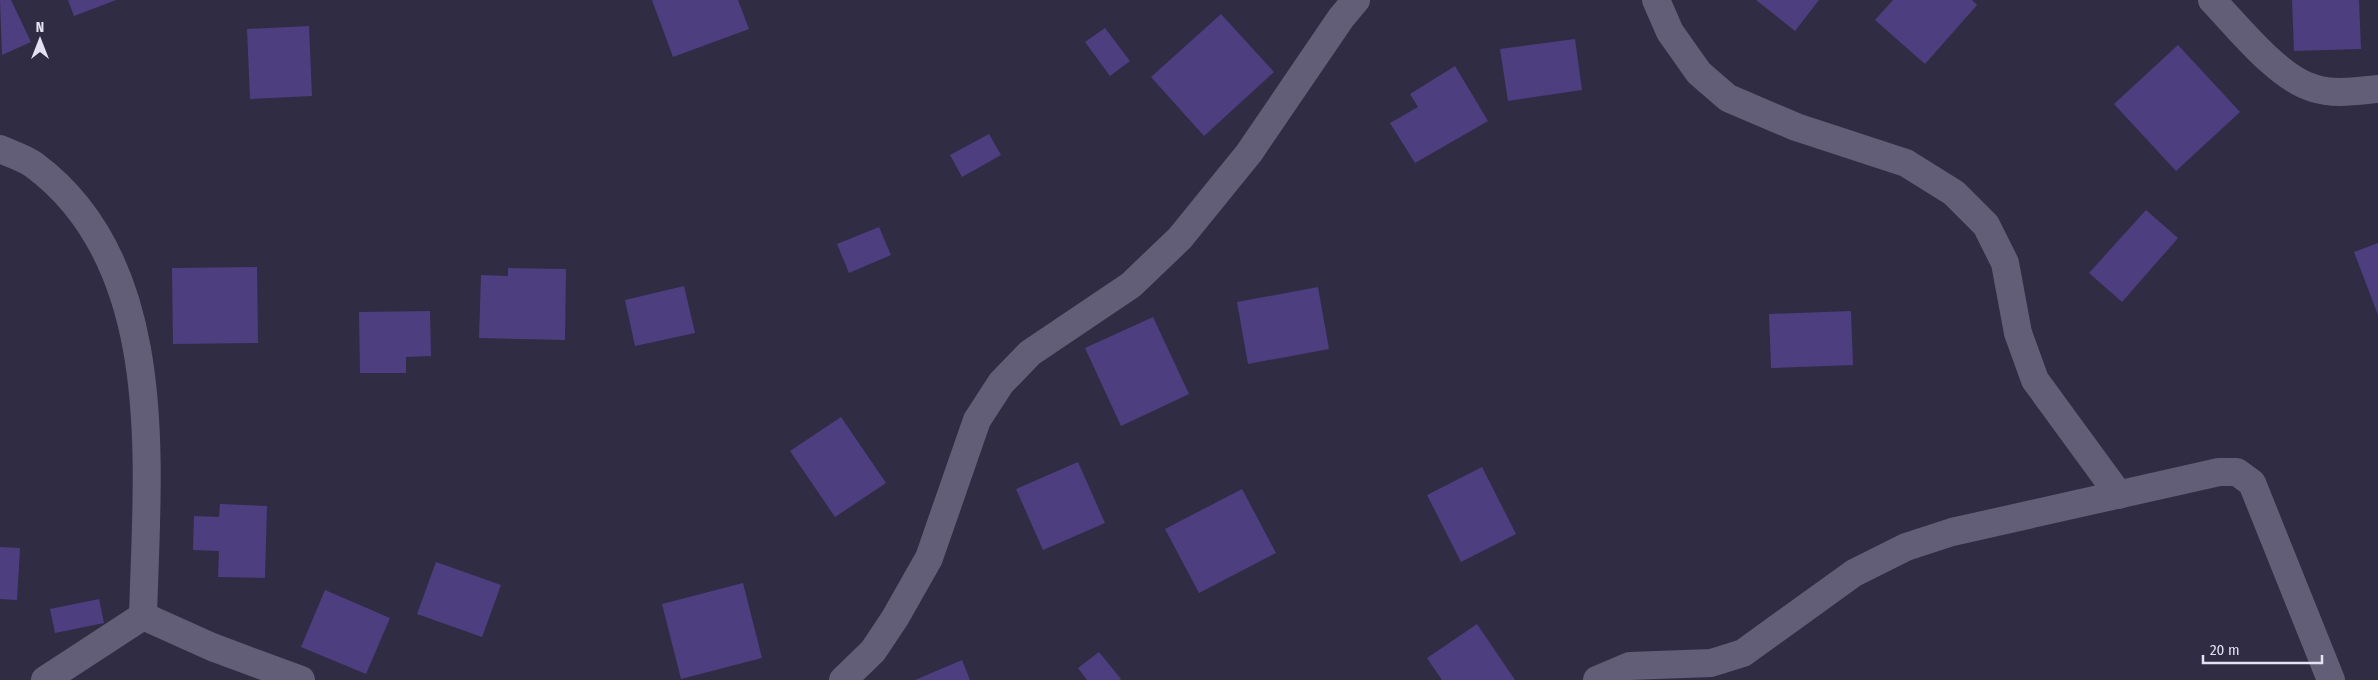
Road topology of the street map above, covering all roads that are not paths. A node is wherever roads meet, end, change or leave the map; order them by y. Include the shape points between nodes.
1 (1356, 0) edge
2 (1656, 0) edge
3 (2212, 0) edge
4 (2378, 88) edge
5 (0, 150) edge
6 (2119, 495) junction
7 (143, 616) junction
8 (45, 680) edge
9 (301, 680) edge
10 (843, 680) edge
11 (1597, 680) edge
12 (2331, 680) edge

1 - 10 street via 1249,154 1180,238 1130,285 1030,353 1001,383 977,420 929,558 895,618
2 - 6 street via 1670,32 1699,73 1728,98 1796,127 1906,163 1954,193 1986,225 2005,263 2018,332 2035,380
3 - 4 street via 2282,72 2304,84 2343,92
5 - 7 street via 33,164 72,199 104,245 127,301 139,366 147,450
6 - 11 street via 1952,532 1906,547 1854,573 1743,652 1711,663 1630,666
6 - 12 street via 2219,472 2237,472 2252,483
7 - 8 street
7 - 9 street via 212,647

